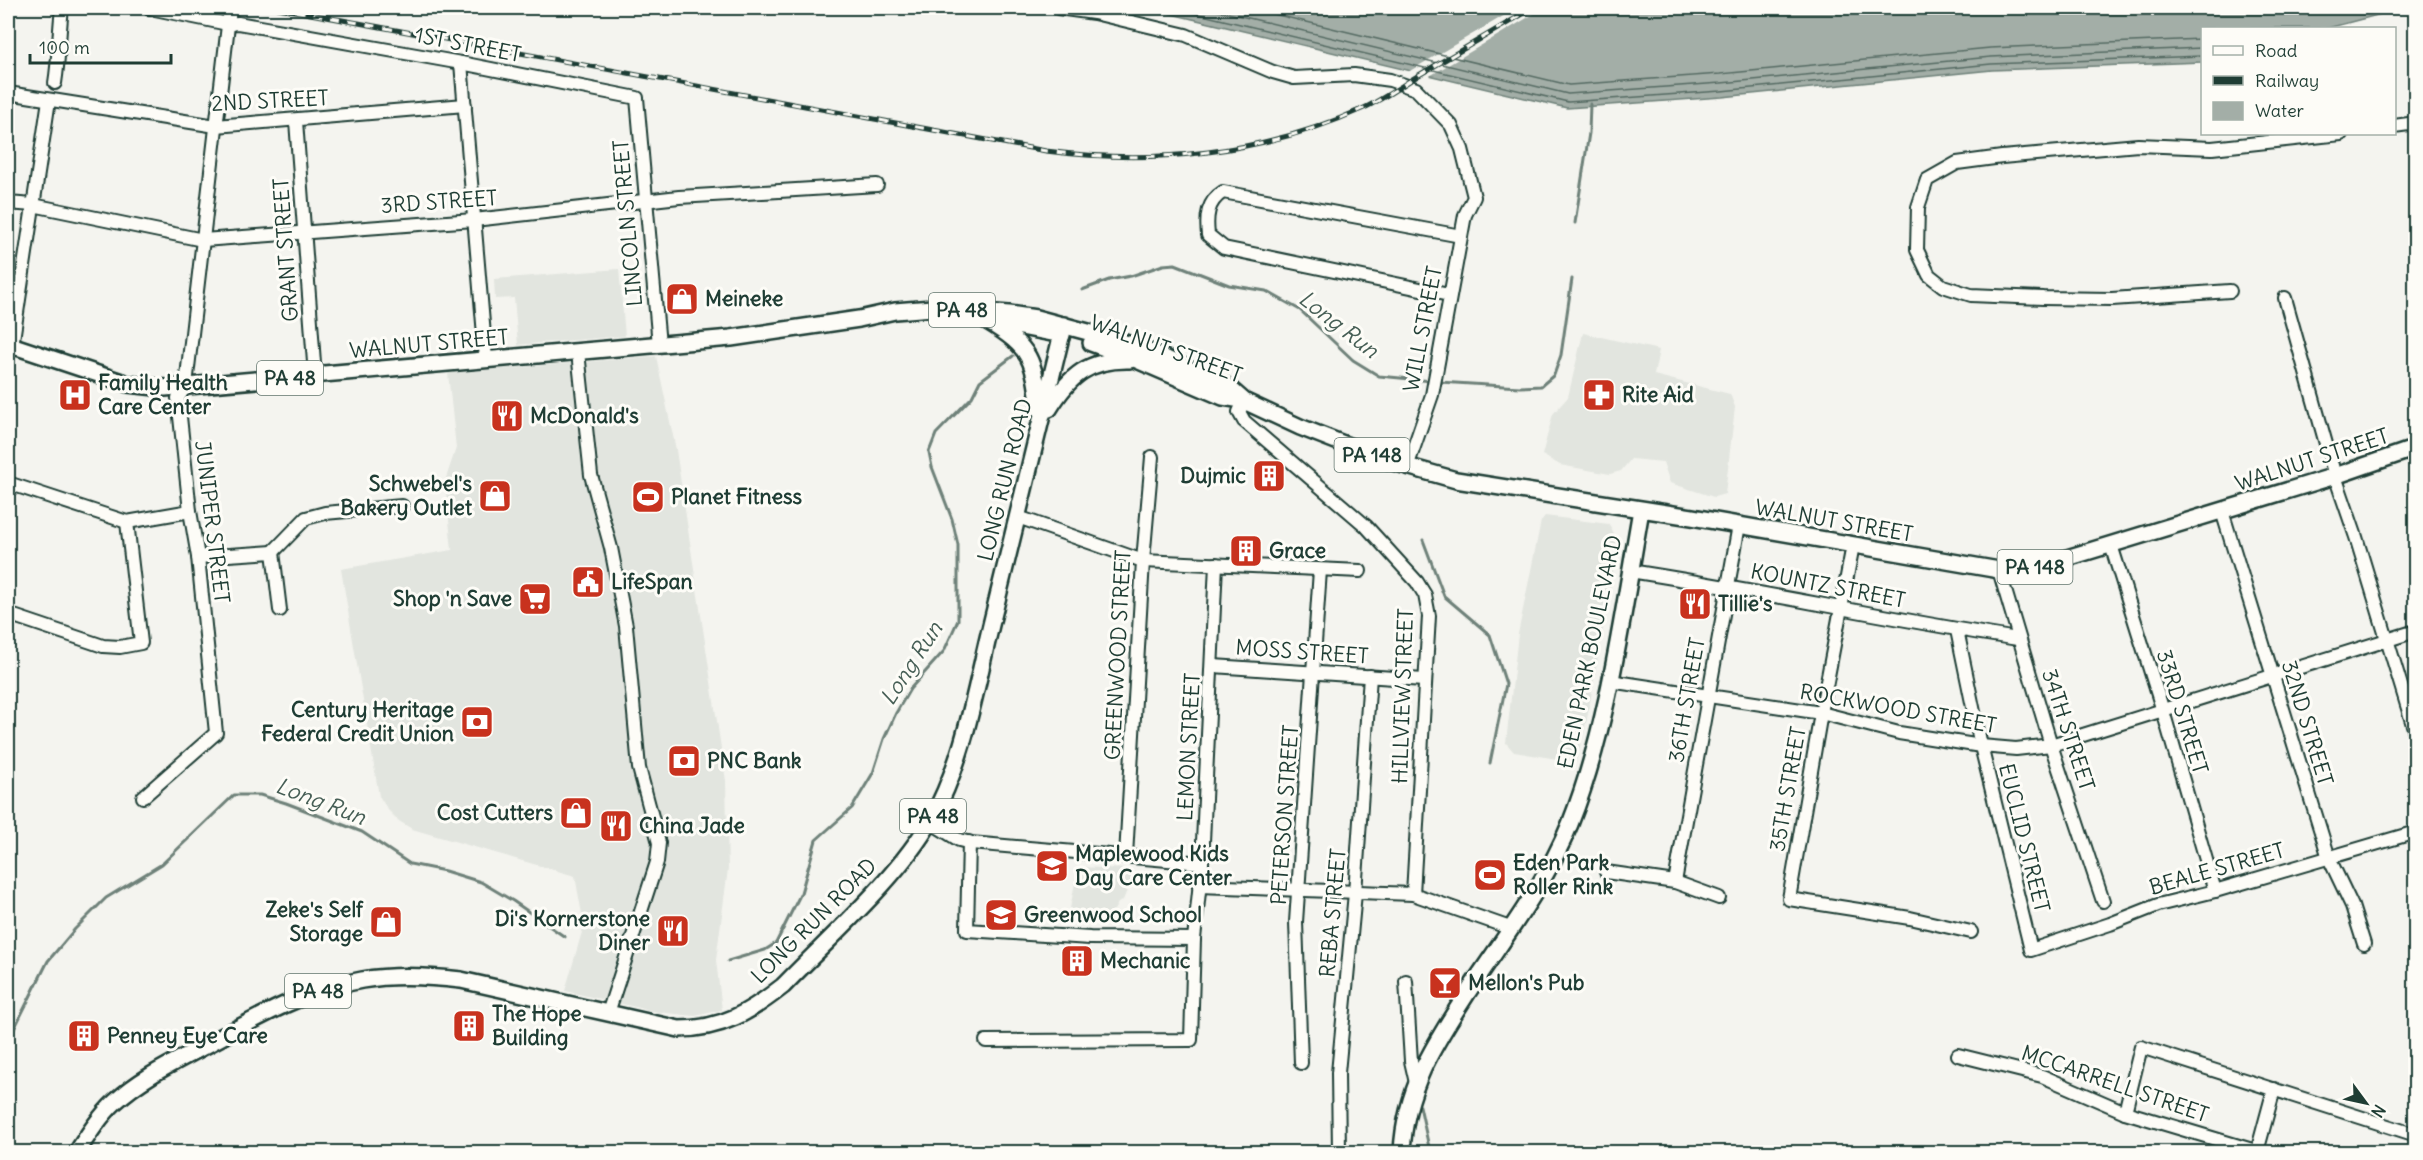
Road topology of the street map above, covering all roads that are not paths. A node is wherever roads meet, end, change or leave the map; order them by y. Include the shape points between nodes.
1 (62, 8) edge
2 (150, 8) edge
3 (230, 8) edge
4 (1058, 8) edge
5 (228, 24) junction
6 (461, 63) junction
7 (55, 83) dead end
8 (8, 93) edge
9 (637, 98) joint
10 (49, 100) junction
11 (465, 105) junction
12 (296, 121) junction
13 (2415, 123) edge
14 (216, 126) junction
15 (2396, 126) edge
16 (2332, 135) edge
17 (877, 185) dead end
18 (646, 201) junction
19 (8, 203) edge
20 (33, 205) junction
21 (474, 220) junction
22 (304, 231) junction
23 (1461, 236) junction
24 (203, 240) junction
25 (2229, 291) dead end
26 (1449, 295) junction
27 (2285, 298) dead end
28 (859, 319) junction
29 (987, 321) junction
30 (1063, 330) junction
31 (10, 345) edge
32 (659, 345) junction
33 (578, 352) junction
34 (486, 359) junction
35 (1137, 360) junction
36 (315, 376) junction
37 (186, 385) junction
38 (1244, 400) junction
39 (1041, 422) junction
40 (2415, 448) edge
41 (1152, 457) dead end
42 (1407, 467) junction
43 (2335, 476) junction
44 (8, 483) edge
45 (402, 506) dead end
46 (1641, 510) junction
47 (190, 511) junction
48 (2222, 511) junction
49 (1018, 517) junction
50 (128, 522) junction
51 (1739, 525) junction
52 (1853, 545) junction
53 (2111, 545) junction
54 (273, 552) junction
55 (198, 557) junction
56 (1143, 561) junction
57 (1216, 564) junction
58 (1320, 570) junction
59 (1999, 570) junction
60 (1360, 571) dead end
61 (1630, 571) junction
62 (1728, 586) junction
63 (1842, 607) junction
64 (280, 610) dead end
65 (8, 614) edge
66 (1957, 630) junction
67 (2415, 631) edge
68 (2018, 639) junction
69 (2387, 639) junction
70 (1213, 666) junction
71 (1314, 672) junction
72 (1370, 676) junction
73 (2271, 677) junction
74 (1424, 680) junction
75 (1610, 681) junction
76 (1707, 697) junction
77 (2163, 711) junction
78 (1821, 713) junction
79 (2415, 735) edge
80 (2051, 745) junction
81 (1981, 746) junction
82 (143, 797) dead end
83 (930, 822) junction
84 (2415, 831) edge
85 (969, 842) junction
86 (1126, 856) junction
87 (2329, 858) junction
88 (1202, 863) junction
89 (1606, 872) dead end
90 (1674, 882) junction
91 (1199, 886) junction
92 (1299, 889) junction
93 (2215, 891) junction
94 (1355, 893) junction
95 (1413, 894) junction
96 (1719, 898) dead end
97 (2103, 901) dead end
98 (1510, 928) junction
99 (1971, 932) dead end
100 (1194, 939) junction
101 (2364, 944) dead end
102 (2031, 950) joint
103 (1406, 981) dead end
104 (608, 1014) junction
105 (987, 1041) dead end
106 (1958, 1055) dead end
107 (1301, 1063) dead end
108 (1416, 1083) junction
109 (2274, 1089) junction
110 (2125, 1112) junction
111 (2415, 1135) edge
112 (2251, 1151) edge
113 (77, 1152) edge
114 (1339, 1152) edge
115 (1402, 1152) edge

1 - 7 street
2 - 5 street, 1ST STREET
3 - 5 street, JUNIPER STREET
4 - 23 street, WILL STREET via 1186,35 1294,78 1354,75 1390,80 1416,89 1451,124 1462,149 1474,197
5 - 6 street, 1ST STREET via 238,22
5 - 14 street, JUNIPER STREET
6 - 9 street, 1ST STREET
6 - 11 street
8 - 10 street, 2ND STREET
9 - 18 street, LINCOLN STREET
10 - 14 street, 2ND STREET
10 - 20 street
11 - 12 street, 2ND STREET
11 - 21 street
12 - 14 street, 2ND STREET
12 - 22 street, GRANT STREET
13 - 15 street
14 - 24 street, JUNIPER STREET
16 - 25 street via 2212,148 2138,145 1957,163 1927,180 1918,207 1917,250 1929,275 1943,286 1971,295 2112,299
17 - 18 street, 3RD STREET
18 - 21 street, 3RD STREET
18 - 32 street, LINCOLN STREET
19 - 20 street, 3RD STREET
20 - 24 street, 3RD STREET
20 - 31 street
21 - 22 street, 3RD STREET
21 - 34 street
22 - 24 street, 3RD STREET
22 - 36 street, GRANT STREET
23 - 26 street, WILL STREET
23 - 26 street via 1223,192 1211,202 1207,221 1208,235 1224,248
24 - 37 street, JUNIPER STREET
26 - 42 street, WILL STREET via 1432,395
27 - 43 street
28 - 29 main road, WALNUT STREET / PA 48 via 925,317
28 - 30 main road, WALNUT STREET / PA 48 via 895,311 932,309 1009,314
28 - 32 main road, WALNUT STREET / PA 48
29 - 30 main road, WALNUT STREET / PA 148
29 - 39 main road, PA 48 via 1012,336 1033,365
30 - 35 main road, WALNUT STREET / PA 148
30 - 38 main road, WALNUT STREET / PA 148 via 1114,339 1160,356 1228,387
30 - 39 main road, LONG RUN ROAD / PA 48
31 - 37 main road, WALNUT STREET / PA 48 via 128,384 147,388
32 - 33 main road, WALNUT STREET / PA 48
33 - 34 main road, WALNUT STREET / PA 48
33 - 104 street via 591,475 626,626 639,768 658,843 657,862
34 - 36 main road, WALNUT STREET / PA 48
35 - 38 main road, WALNUT STREET / PA 148 via 1223,397
35 - 39 main road via 1114,359 1091,365 1059,392
36 - 37 main road, WALNUT STREET / PA 48
37 - 47 street, JUNIPER STREET via 178,398
38 - 42 main road, WALNUT STREET / PA 148 via 1326,438
38 - 74 street, HILLVIEW STREET via 1239,412 1244,421 1366,526 1417,582 1428,605
39 - 49 main road, LONG RUN ROAD / PA 48
40 - 43 main road, WALNUT STREET / PA 148
41 - 56 street, GREENWOOD STREET
42 - 46 main road, WALNUT STREET / PA 148 via 1473,483
43 - 48 main road, WALNUT STREET / PA 148
43 - 69 street
44 - 50 street
45 - 54 street via 306,518
46 - 51 main road, WALNUT STREET / PA 148
46 - 61 main road, EDEN PARK BOULEVARD
47 - 50 street
47 - 55 street, JUNIPER STREET
48 - 53 main road, WALNUT STREET / PA 148
48 - 73 street, 32ND STREET
49 - 56 street
49 - 83 main road, LONG RUN ROAD / PA 48 via 957,762
50 - 65 street via 141,643 103,646
51 - 52 main road, WALNUT STREET / PA 148
51 - 62 street, 36TH STREET
52 - 59 main road, WALNUT STREET / PA 148
52 - 63 street, 35TH STREET
53 - 59 main road, WALNUT STREET / PA 148 via 2044,565
53 - 77 street, 33RD STREET
54 - 55 street
54 - 64 street
55 - 82 street, JUNIPER STREET via 216,733
56 - 57 street
56 - 86 street, GREENWOOD STREET
57 - 58 street
57 - 70 street, LEMON STREET
58 - 60 street
58 - 71 street, PETERSON STREET
59 - 68 street, 34TH STREET
61 - 62 street, KOUNTZ STREET
61 - 75 main road, EDEN PARK BOULEVARD
62 - 63 street, KOUNTZ STREET
62 - 76 street, 36TH STREET
63 - 66 street, KOUNTZ STREET
63 - 78 street, 35TH STREET
66 - 68 street, KOUNTZ STREET
66 - 81 street, EUCLID STREET
67 - 69 street, ROCKWOOD STREET
68 - 80 street, 34TH STREET
69 - 73 street, ROCKWOOD STREET
69 - 79 street
70 - 71 street, MOSS STREET
70 - 88 street, LEMON STREET
71 - 72 street, MOSS STREET
71 - 92 street, PETERSON STREET
72 - 74 street, MOSS STREET
72 - 94 street, REBA STREET
73 - 77 street, ROCKWOOD STREET
73 - 87 street, 32ND STREET
74 - 95 street, HILLVIEW STREET
75 - 76 street, ROCKWOOD STREET
75 - 98 main road, EDEN PARK BOULEVARD via 1569,825 1542,881
76 - 78 street, ROCKWOOD STREET
76 - 90 street, 36TH STREET
77 - 80 street, ROCKWOOD STREET
77 - 93 street, 33RD STREET
78 - 81 street, ROCKWOOD STREET via 1899,733
78 - 99 street, 35TH STREET via 1789,898
80 - 81 street, ROCKWOOD STREET via 2016,749
80 - 97 street, 34TH STREET
81 - 102 street, EUCLID STREET
83 - 85 street
83 - 104 main road, LONG RUN ROAD / PA 48 via 876,890 783,986 746,1012 699,1029 679,1029
84 - 87 street, BEALE STREET
85 - 86 street
85 - 100 street via 967,930 1090,938
86 - 88 street
87 - 93 street, BEALE STREET
87 - 101 street, 32ND STREET via 2352,906
88 - 91 street, LEMON STREET
89 - 90 street
90 - 96 street
91 - 92 street
91 - 100 street, LEMON STREET
92 - 94 street
92 - 107 street, PETERSON STREET via 1296,922
93 - 102 street, BEALE STREET via 2158,904
94 - 95 street
94 - 114 street, REBA STREET via 1338,1073
95 - 98 street
98 - 108 main road, EDEN PARK BOULEVARD via 1434,1043
100 - 105 street, LEMON STREET via 1191,1040
103 - 108 street
104 - 113 main road, LONG RUN ROAD / PA 48 via 461,980 427,976 373,978 330,987 285,1003 145,1078 114,1103
106 - 110 street, MCCARRELL STREET via 2042,1076
108 - 115 main road, EDEN PARK BOULEVARD via 1407,1112
109 - 110 street via 2142,1047
109 - 111 street
109 - 112 street
110 - 112 street, MCCARRELL STREET

